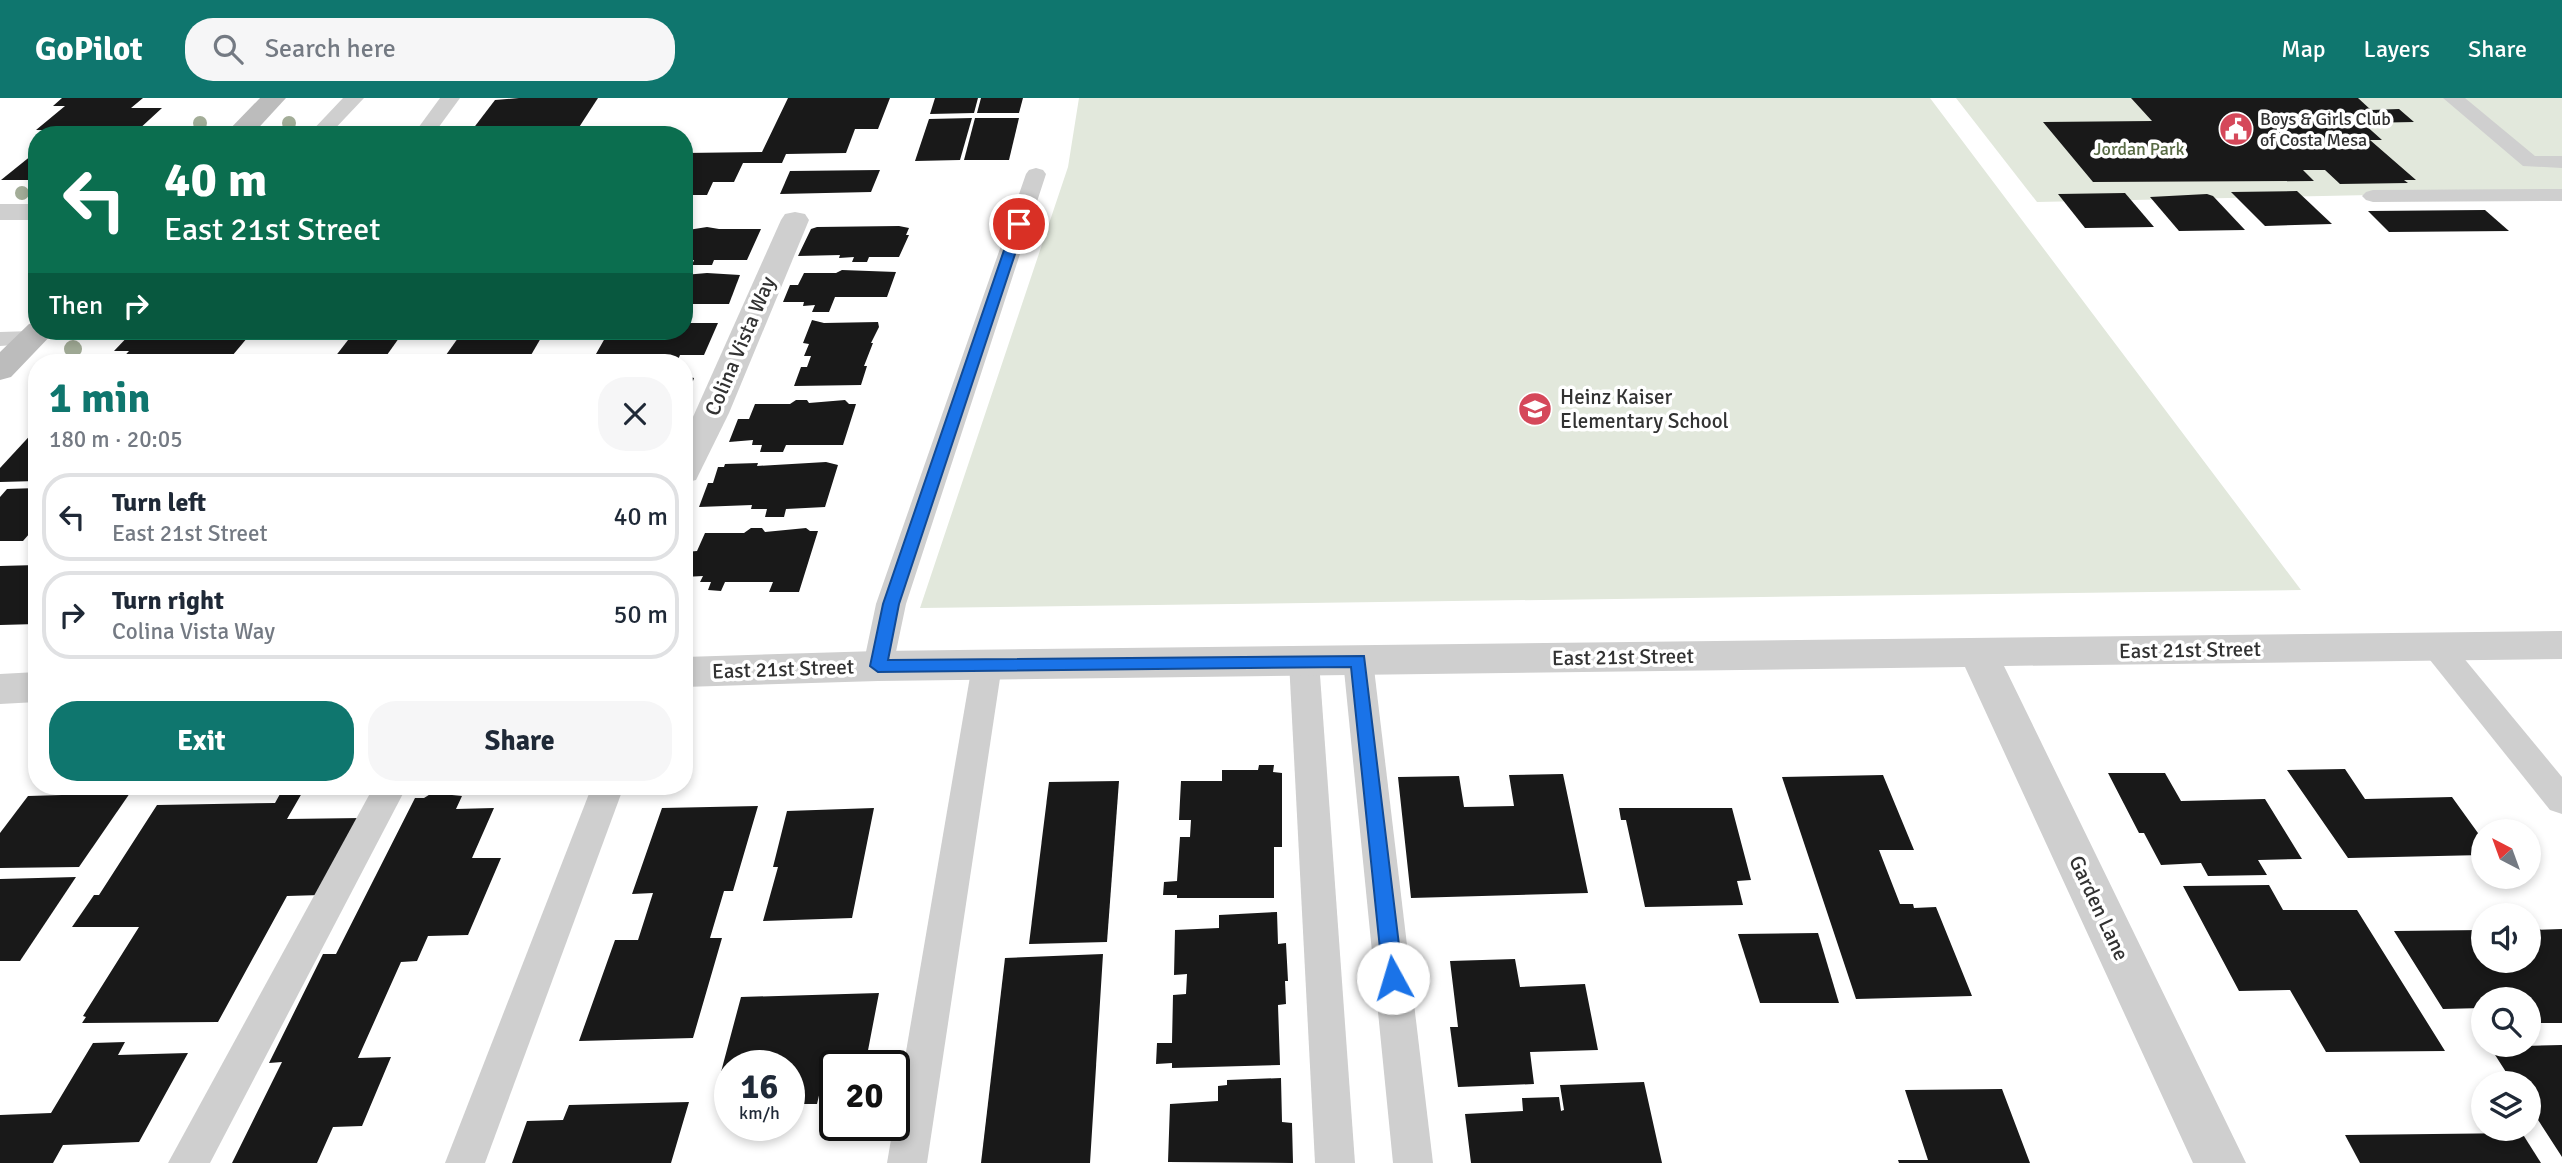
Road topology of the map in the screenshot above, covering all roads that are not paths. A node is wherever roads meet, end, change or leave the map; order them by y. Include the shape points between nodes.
1 (274, 98) edge
2 (354, 98) edge
3 (450, 98) edge
4 (2453, 98) edge
5 (246, 126) edge
6 (327, 126) edge
7 (430, 126) edge
8 (2562, 162) edge
9 (1036, 174) dead end
10 (2562, 195) edge
11 (2373, 196) dead end
12 (0, 212) edge
13 (28, 212) edge
14 (795, 220) dead end
15 (28, 336) edge
16 (0, 339) edge
17 (31, 340) edge
18 (0, 370) edge
19 (693, 454) edge
20 (2562, 645) edge
21 (2437, 647) junction
22 (1978, 652) junction
23 (1358, 660) junction
24 (1304, 661) junction
25 (987, 665) junction
26 (878, 666) junction
27 (693, 672) edge
28 (28, 687) edge
29 (0, 688) edge
30 (386, 795) edge
31 (605, 795) edge
32 (2562, 801) edge
33 (188, 1163) edge
34 (465, 1163) edge
35 (908, 1163) edge
36 (1335, 1163) edge
37 (1413, 1163) edge
38 (2220, 1163) edge

1 - 5 street
2 - 6 lane
3 - 7 lane
4 - 8 lane via 2530,162
9 - 26 lane via 891,604
10 - 11 lane
12 - 13 street
14 - 19 street, Colina Vista Way
15 - 16 lane
17 - 18 street
20 - 21 street, East 21st Street
21 - 22 street, East 21st Street
21 - 32 lane
22 - 23 street, East 21st Street
22 - 38 street, Garden Lane
23 - 24 street, East 21st Street
23 - 37 lane
24 - 25 street, East 21st Street
24 - 36 lane
25 - 26 street, East 21st Street
25 - 35 lane
26 - 27 street, East 21st Street
28 - 29 street
30 - 33 lane
31 - 34 lane

